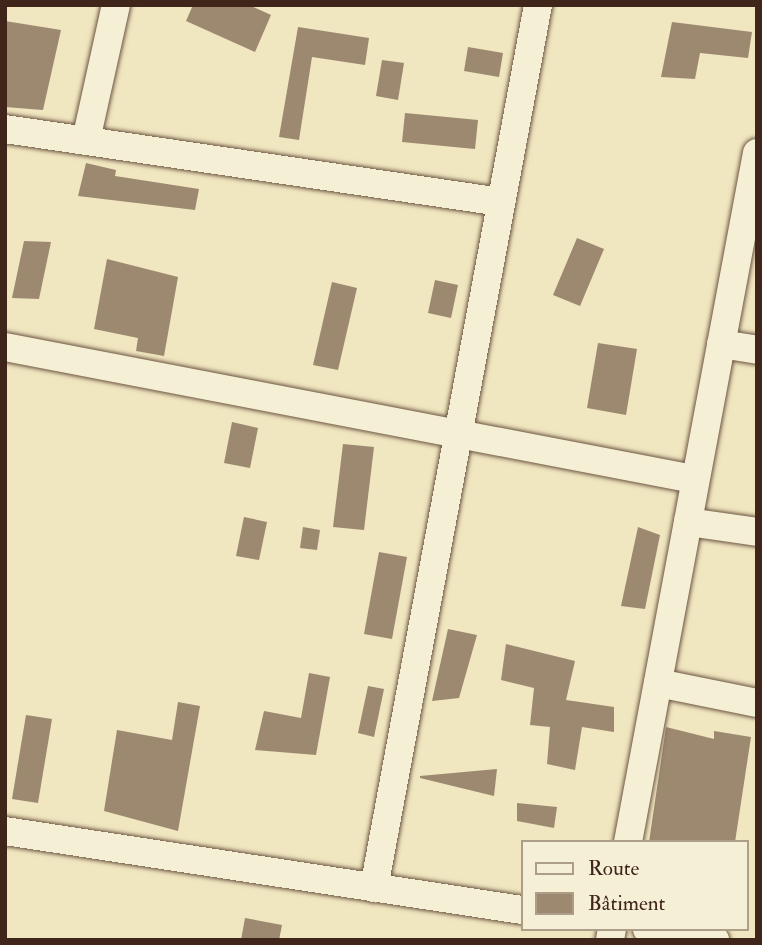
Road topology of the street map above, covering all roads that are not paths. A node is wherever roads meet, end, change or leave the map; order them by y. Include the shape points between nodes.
1 (116, 5) edge
2 (538, 5) edge
3 (5, 129) edge
4 (86, 141) junction
5 (757, 153) edge
6 (501, 202) junction
7 (721, 344) junction
8 (5, 347) edge
9 (757, 350) edge
10 (458, 434) junction
11 (693, 479) junction
12 (688, 522) junction
13 (757, 532) edge
14 (658, 684) junction
15 (757, 703) edge
16 (5, 831) edge
17 (628, 840) edge
18 (374, 888) junction
19 (520, 911) edge
20 (659, 931) edge
21 (715, 940) edge

1 - 4 street
2 - 6 street
3 - 4 street
4 - 6 street
5 - 7 street
6 - 10 street
7 - 9 street
7 - 11 street
8 - 10 street
10 - 11 street
10 - 18 street
11 - 12 street
12 - 13 street
12 - 14 street
14 - 15 street
14 - 17 street
16 - 18 street
18 - 19 street
20 - 21 street

